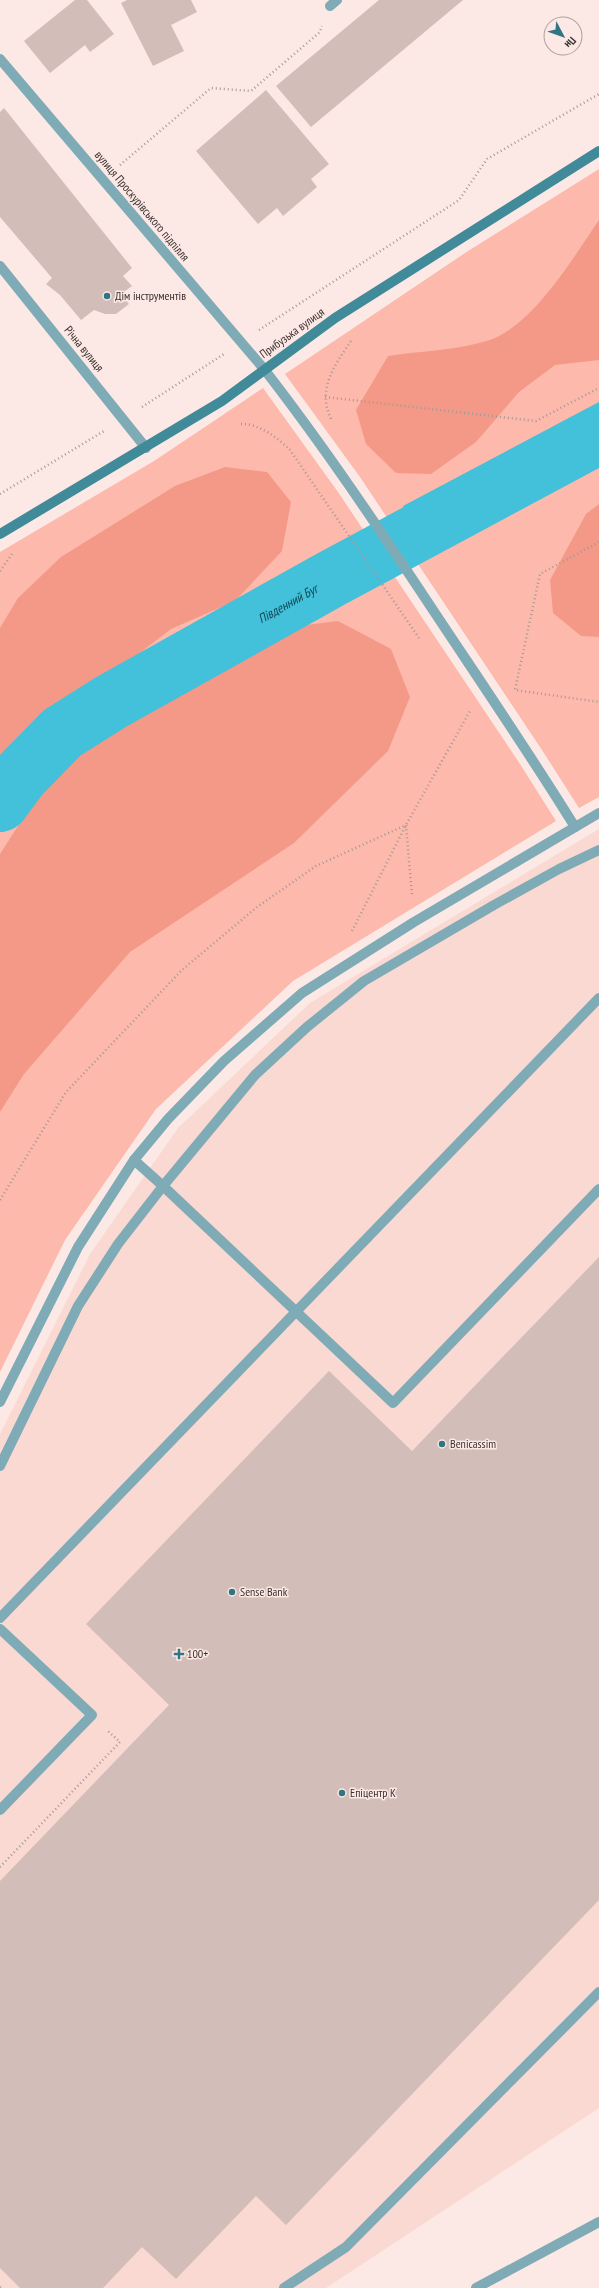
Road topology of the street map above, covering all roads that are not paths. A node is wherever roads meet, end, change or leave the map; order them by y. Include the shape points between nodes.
1 (0, 59) edge
2 (599, 151) edge
3 (0, 266) edge
4 (264, 369) junction
5 (146, 448) junction
6 (0, 534) edge
7 (599, 813) edge
8 (575, 827) junction
9 (599, 850) edge
10 (599, 998) edge
11 (134, 1160) junction
12 (163, 1186) junction
13 (599, 1189) edge
14 (298, 1311) junction
15 (0, 1402) edge
16 (0, 1466) edge
17 (0, 1618) edge
18 (0, 1629) edge
19 (0, 1810) edge
20 (599, 1992) edge
21 (599, 2222) edge
22 (284, 2288) edge
23 (476, 2288) edge

1 - 4 street, вулиця Проскурівського підпілля
2 - 4 street, Прибузька вулиця via 335,318
3 - 5 street, Річна вулиця
4 - 5 street, Прибузька вулиця via 222,401
4 - 8 street, вулиця Проскурівського підпілля via 349,484
5 - 6 street, Прибузька вулиця
7 - 8 street
8 - 11 street via 414,922 302,993 224,1061 168,1119
9 - 12 street via 494,904 364,981 307,1027 255,1075
10 - 14 street
11 - 12 street
11 - 15 street via 78,1247
12 - 14 street
12 - 16 street via 118,1244 78,1306
13 - 14 street via 393,1403
14 - 17 street
18 - 19 street via 92,1715
20 - 22 street via 346,2247
21 - 23 street

